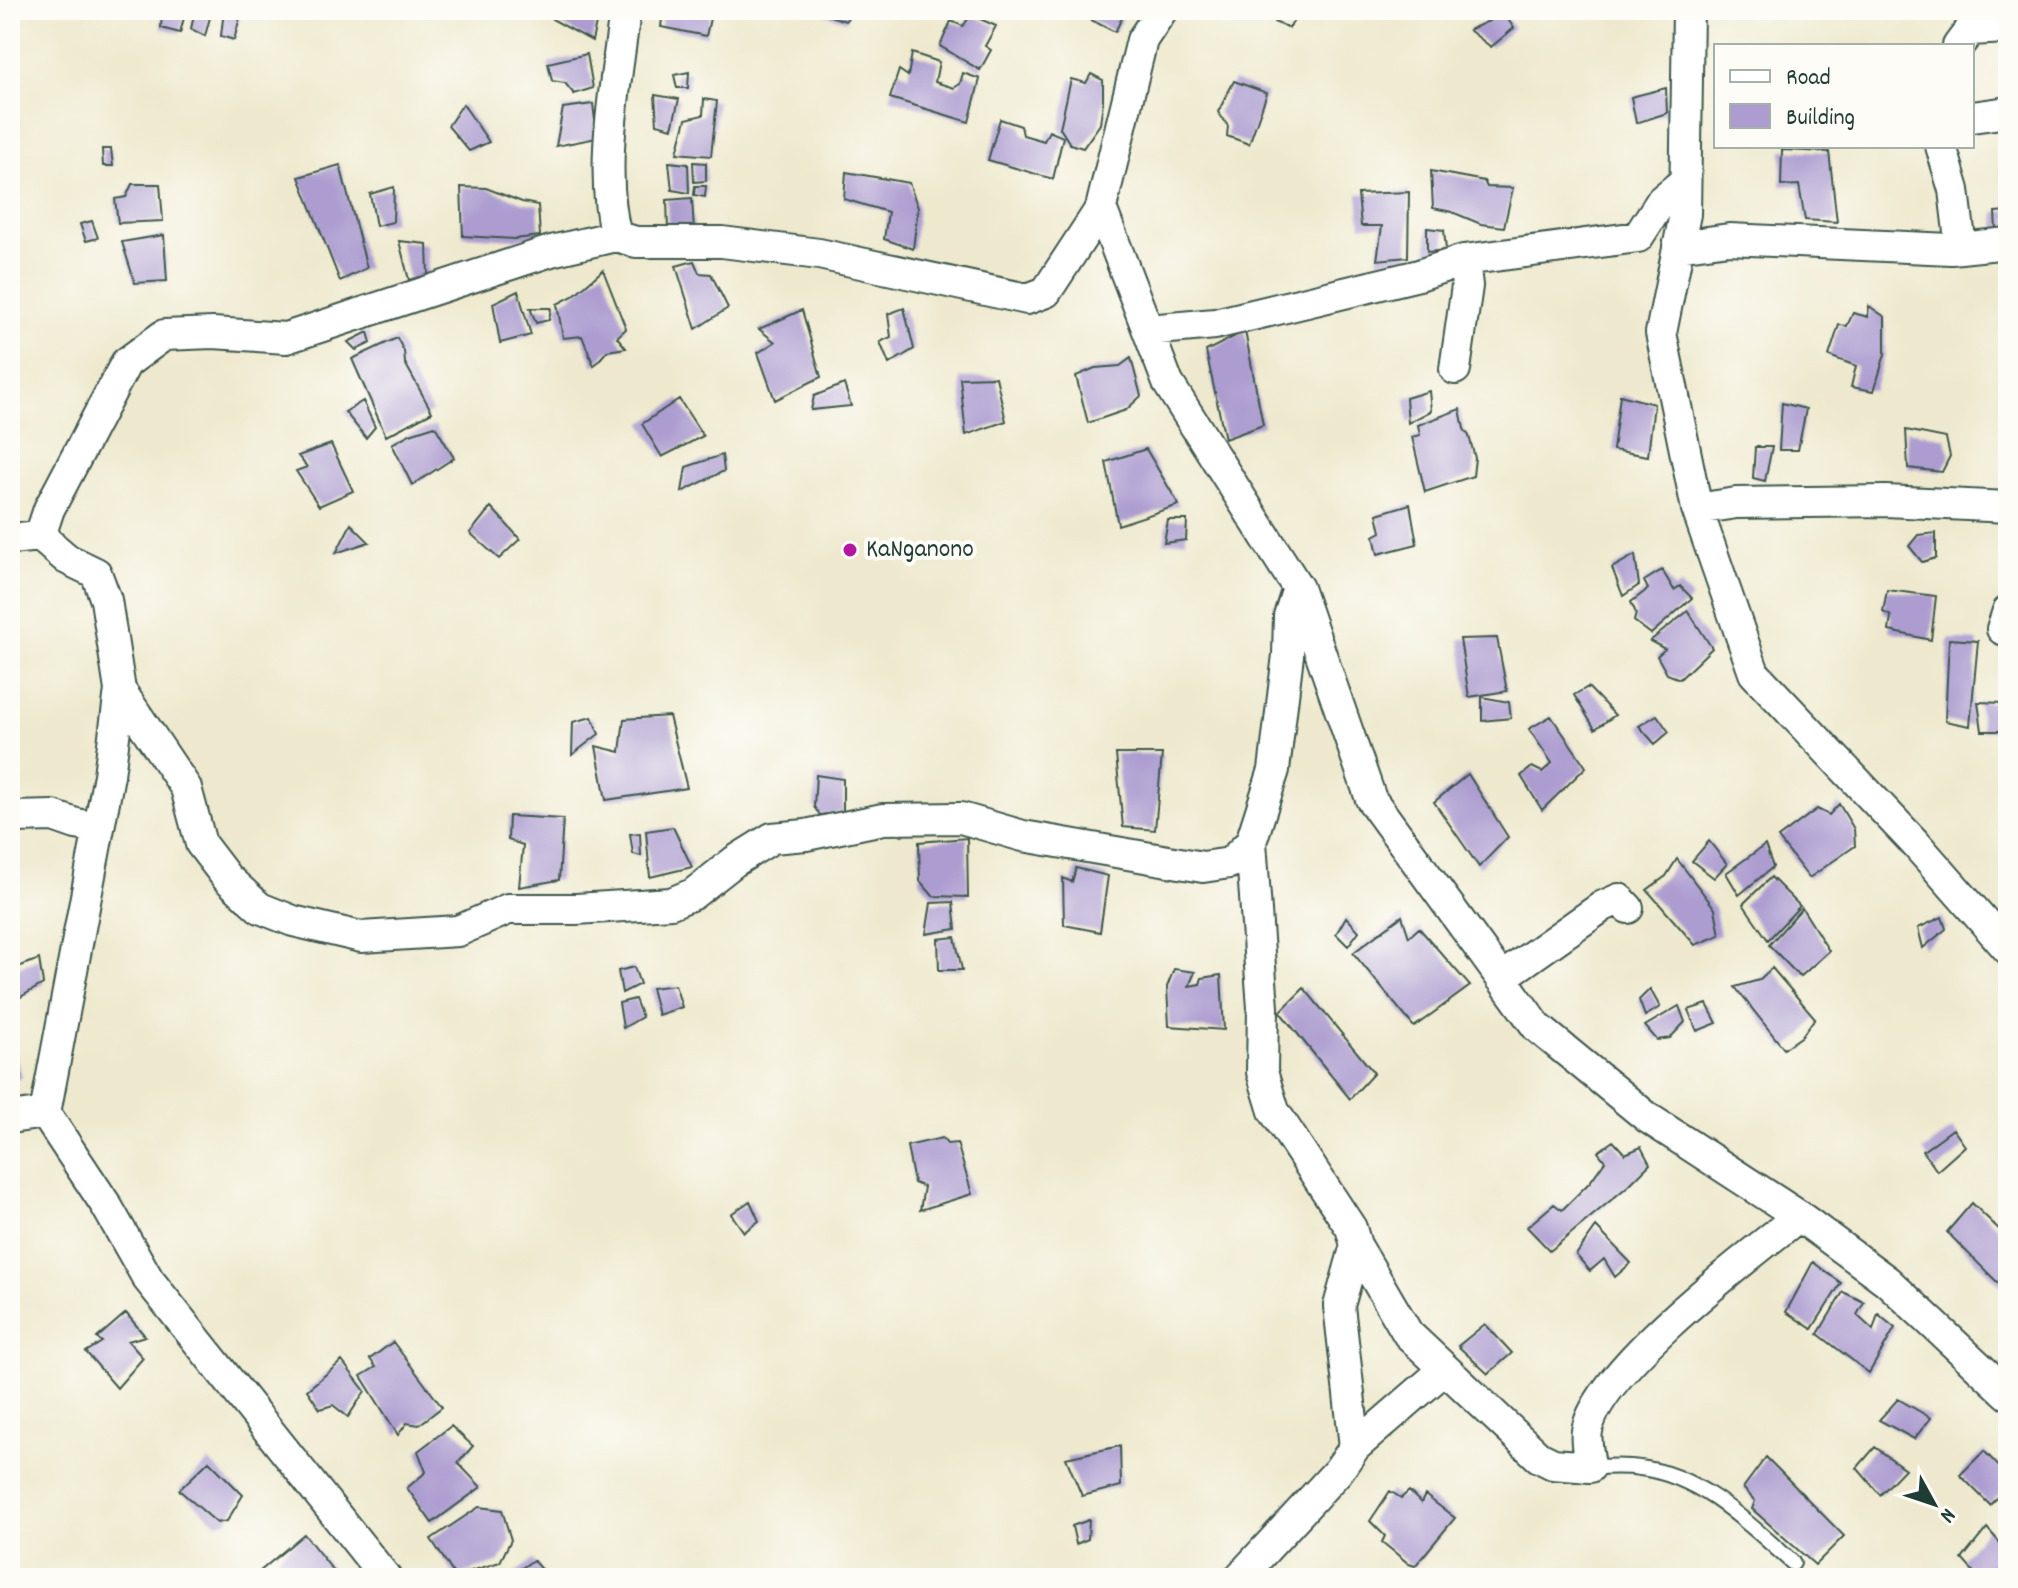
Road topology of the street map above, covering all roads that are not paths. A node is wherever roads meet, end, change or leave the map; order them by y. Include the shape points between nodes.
1 (625, 10) edge
2 (1162, 10) edge
3 (1688, 10) edge
4 (2008, 28) edge
5 (1960, 44) edge
6 (1942, 148) edge
7 (1685, 181) junction
8 (1101, 208) junction
9 (616, 236) junction
10 (2008, 243) edge
11 (1678, 246) junction
12 (1961, 248) junction
13 (1464, 260) junction
14 (1148, 330) junction
15 (1455, 369) dead end
16 (2008, 507) edge
17 (1697, 509) junction
18 (25, 538) edge
19 (1298, 588) junction
20 (120, 690) junction
21 (10, 820) edge
22 (99, 828) junction
23 (1251, 842) junction
24 (1628, 908) dead end
25 (2008, 949) edge
26 (1501, 978) junction
27 (45, 1113) junction
28 (10, 1118) edge
29 (1799, 1216) junction
30 (1356, 1245) junction
31 (1445, 1369) junction
32 (2008, 1394) edge
33 (1355, 1447) junction
34 (1590, 1467) junction
35 (1793, 1563) dead end
36 (386, 1578) edge
37 (1239, 1578) edge

1 - 9 street via 611,136 609,210
2 - 8 street via 1142,40
3 - 7 street
4 - 5 street via 1970,30
6 - 12 street via 1954,190
7 - 11 street
7 - 13 street via 1662,200 1638,237
8 - 9 street via 1046,292 1027,299 819,254 722,242 636,242
8 - 14 street
9 - 18 street via 551,251 286,338 164,335 126,363 49,509
10 - 12 street
11 - 12 street via 1729,239
11 - 17 street via 1661,333
13 - 14 street via 1215,324
13 - 15 street via 1467,286
14 - 19 street via 1168,383
16 - 17 street via 1886,501 1736,503
17 - 25 street via 1754,673
18 - 20 street via 96,573 106,600
19 - 23 street via 1289,616 1274,770
19 - 26 street via 1371,799
20 - 22 street
20 - 23 street via 186,788 201,844 227,878 260,908 361,937 458,931 508,909 671,903 693,894 772,838 883,819 961,818 1023,836 1203,867 1230,863
21 - 22 street via 53,816
22 - 27 street
23 - 30 street via 1263,1008 1262,1072 1274,1111 1351,1228
24 - 26 street via 1619,899 1603,906
26 - 29 street via 1537,1027 1648,1118
27 - 28 street
27 - 36 street via 148,1279
29 - 32 street via 1887,1281
29 - 34 street via 1704,1293 1598,1401 1586,1432
30 - 31 street via 1408,1334
30 - 33 street via 1339,1306
31 - 33 street
31 - 34 street via 1539,1457 1553,1464
33 - 37 street
34 - 35 lane via 1642,1468 1692,1483 1743,1518

